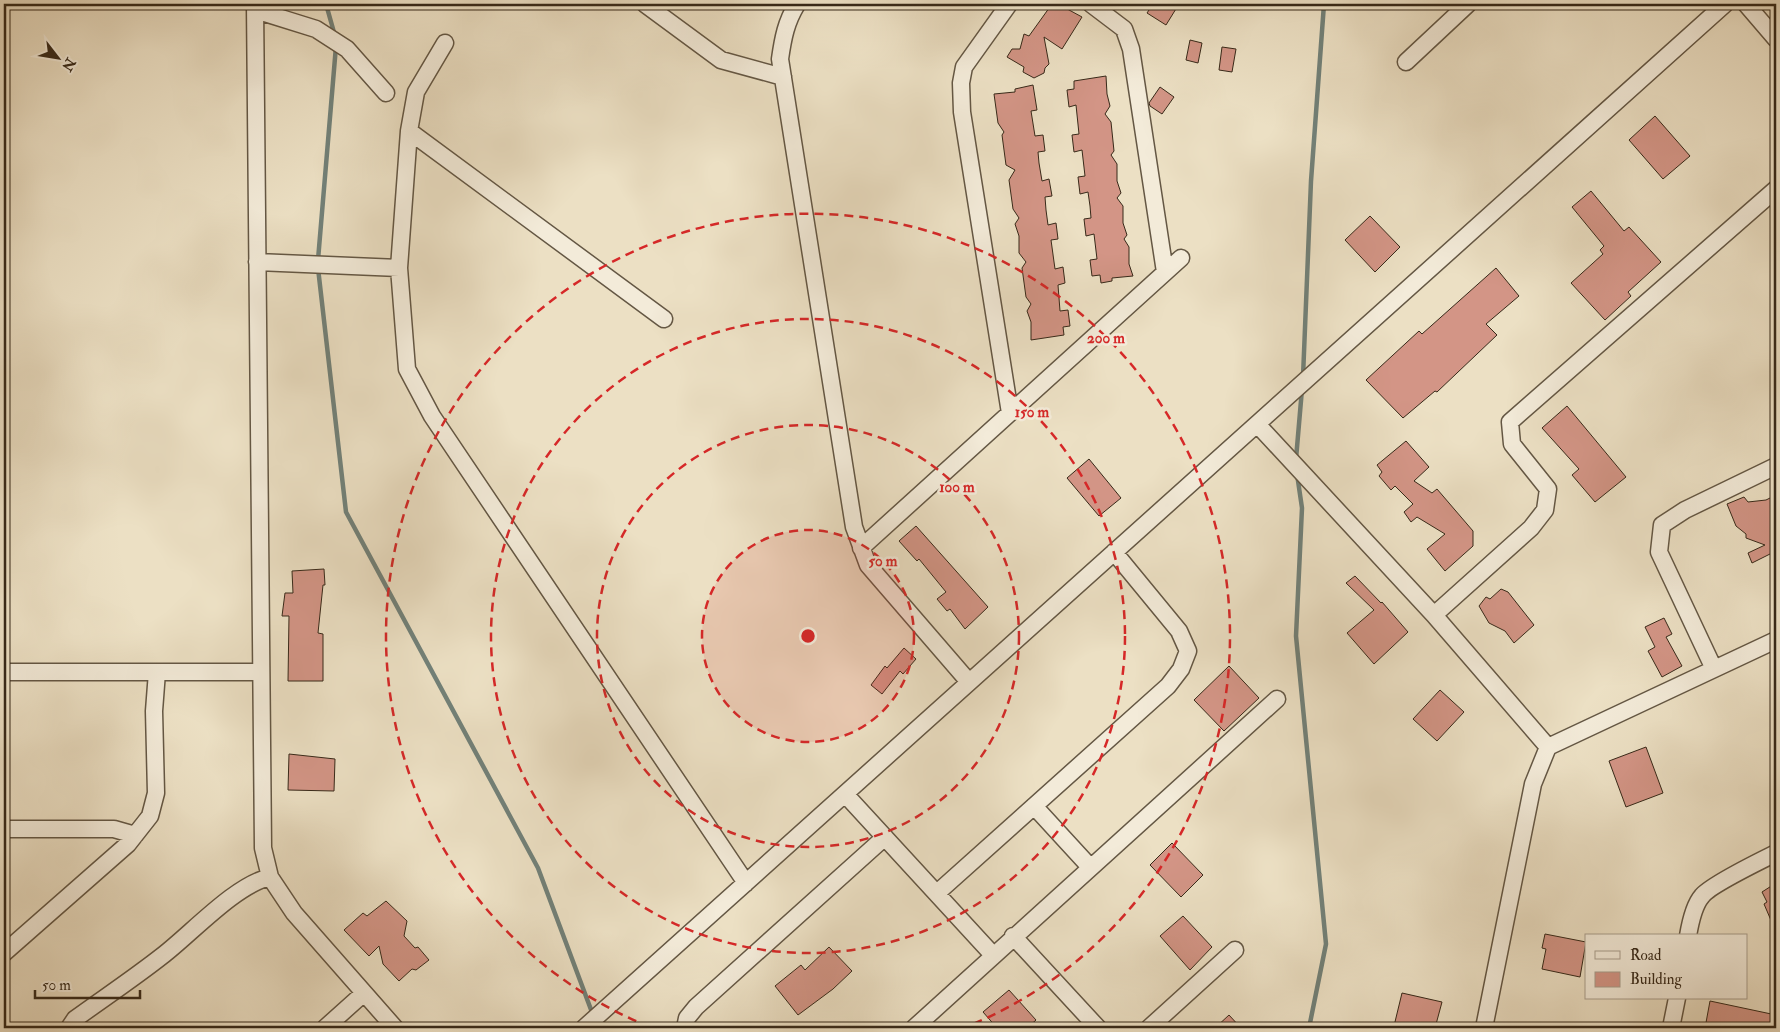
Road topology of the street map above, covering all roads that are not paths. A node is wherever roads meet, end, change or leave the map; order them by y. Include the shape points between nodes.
1 (645, 4) edge
2 (797, 4) edge
3 (1009, 4) edge
4 (1091, 4) edge
5 (1468, 4) edge
6 (1725, 4) edge
7 (1746, 4) edge
8 (255, 7) edge
9 (1776, 39) edge
10 (445, 43) dead end
11 (1406, 62) dead end
12 (783, 77) junction
13 (386, 93) dead end
14 (409, 131) junction
15 (1776, 189) edge
16 (1180, 258) dead end
17 (258, 262) junction
18 (399, 268) junction
19 (1165, 272) junction
20 (664, 319) dead end
21 (1010, 413) junction
22 (1257, 424) junction
23 (1776, 466) edge
24 (861, 548) junction
25 (1114, 552) junction
26 (1434, 616) junction
27 (1776, 640) edge
28 (1714, 669) junction
29 (4, 672) edge
30 (157, 672) junction
31 (261, 672) junction
32 (969, 682) junction
33 (1277, 699) dead end
34 (1548, 747) junction
35 (845, 794) junction
36 (1034, 806) junction
37 (4, 830) edge
38 (135, 835) junction
39 (885, 837) junction
40 (1776, 853) edge
41 (1090, 867) junction
42 (270, 877) junction
43 (746, 883) junction
44 (937, 893) junction
45 (1688, 934) edge
46 (1013, 936) junction
47 (1235, 950) dead end
48 (4, 953) edge
49 (993, 954) junction
50 (364, 993) junction
51 (1677, 1000) edge
52 (70, 1028) edge
53 (325, 1028) edge
54 (395, 1028) edge
55 (584, 1028) edge
56 (685, 1028) edge
57 (914, 1028) edge
58 (1098, 1028) edge
59 (1149, 1028) edge
60 (1484, 1028) edge
61 (1671, 1028) edge

1 - 12 street via 721,60
2 - 12 street via 783,36 780,59
3 - 21 street via 964,66 961,83 962,112
4 - 19 street via 1124,29 1131,49
5 - 11 street
6 - 22 street
7 - 9 street
8 - 13 street via 316,28 347,48
8 - 17 street
10 - 14 street via 416,92
12 - 24 street via 854,527
14 - 18 street
14 - 20 street
15 - 26 street via 1510,422 1512,444 1548,490 1545,510 1531,528
16 - 19 street
17 - 18 street
17 - 31 street
18 - 43 street via 407,369 432,416
19 - 21 street
21 - 24 street
22 - 25 street
22 - 26 street
23 - 28 street via 1685,510 1662,525 1659,552
24 - 32 street via 868,565
25 - 32 street
25 - 36 street via 1179,631 1188,651 1182,669 1168,686
26 - 34 street
27 - 28 street
28 - 34 street
29 - 30 street
30 - 31 street
30 - 38 street via 154,712 156,793 150,816
31 - 42 street via 263,848
32 - 35 street
33 - 41 street
34 - 60 street via 1533,784
35 - 39 street
35 - 43 street
36 - 41 street
36 - 44 street
37 - 38 street via 114,829
38 - 48 street
39 - 44 street
39 - 56 street via 696,1007 687,1018
40 - 45 street via 1702,895
41 - 46 street
42 - 50 street via 294,913
42 - 52 street via 256,880 238,893 161,956 75,1019
43 - 55 street
44 - 49 street
46 - 49 street
46 - 58 street
47 - 59 street
49 - 57 street
50 - 53 street
50 - 54 street
51 - 61 street

